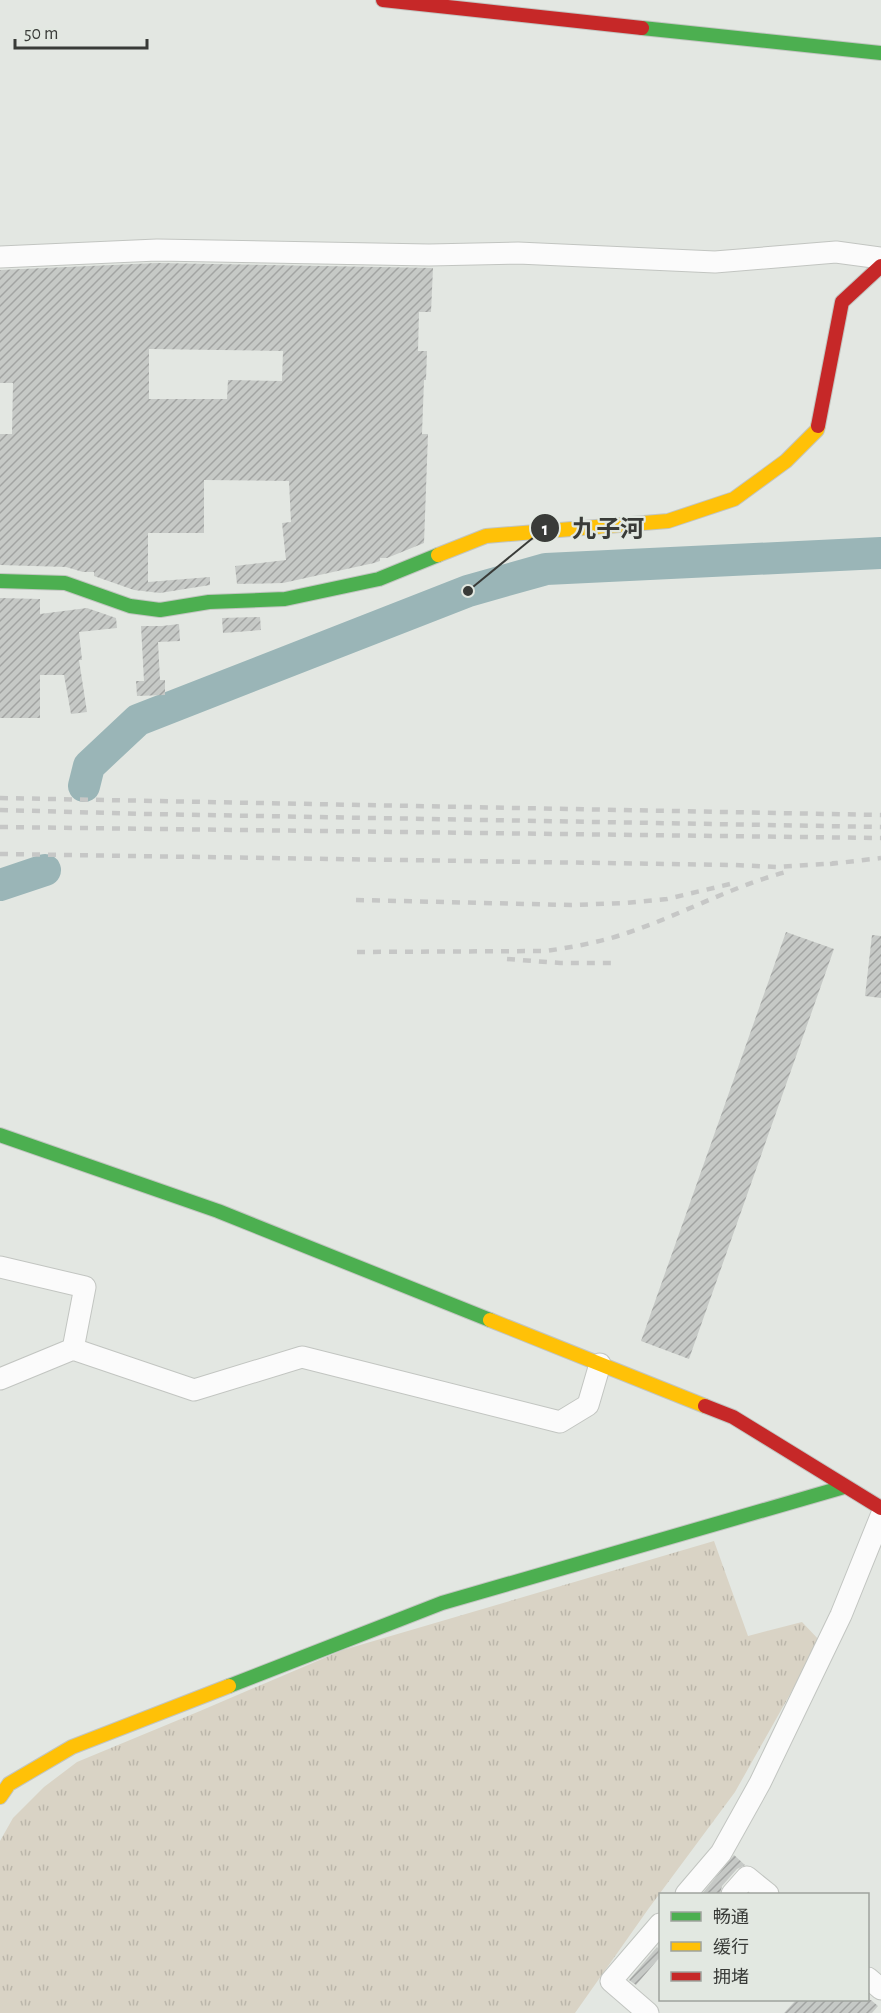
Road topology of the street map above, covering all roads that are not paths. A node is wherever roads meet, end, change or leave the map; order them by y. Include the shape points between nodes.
1 (383, 0) edge
2 (881, 53) edge
3 (0, 257) edge
4 (881, 258) edge
5 (881, 266) edge
6 (0, 581) edge
7 (0, 1135) edge
8 (0, 1267) edge
9 (73, 1348) junction
10 (600, 1364) junction
11 (0, 1379) edge
12 (844, 1487) junction
13 (881, 1508) edge
14 (881, 1516) edge
15 (0, 1797) edge
16 (687, 1893) edge
17 (733, 1893) edge
18 (767, 1893) edge
19 (659, 1925) edge
20 (869, 1980) edge
21 (881, 1989) edge
22 (648, 2013) edge

1 - 2 street
3 - 4 street via 157,250 518,253 715,262 836,252
5 - 6 street via 842,302 818,430 786,461 734,499 668,521 486,536 379,579 285,599 209,602 160,610 130,606 65,583
7 - 10 street via 218,1211
8 - 9 street via 85,1287
9 - 10 street via 194,1390 302,1357 560,1422 588,1406
9 - 11 street
10 - 12 street via 733,1417
12 - 13 street
12 - 15 street via 442,1603 72,1748 9,1784
14 - 16 street via 841,1615 760,1783 721,1853
17 - 18 street via 747,1877
19 - 22 street via 611,1981
20 - 21 street

